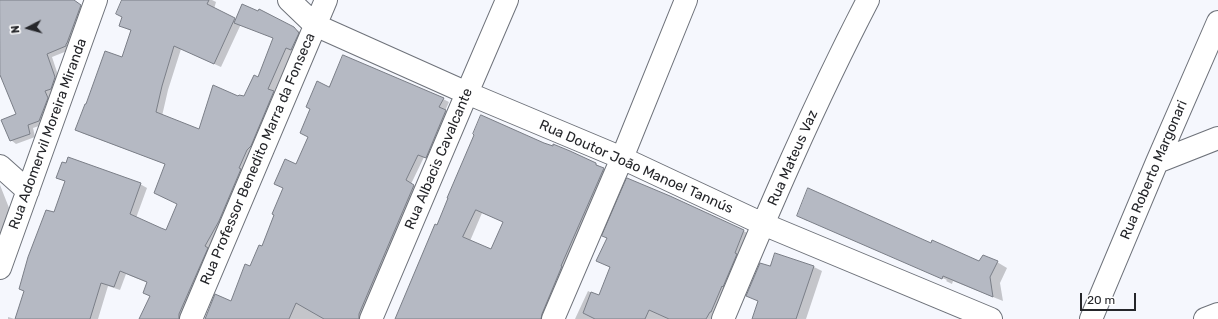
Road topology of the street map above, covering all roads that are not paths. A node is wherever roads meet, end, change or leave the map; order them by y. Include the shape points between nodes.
1 (96, 0) edge
2 (289, 0) edge
3 (326, 0) edge
4 (508, 0) edge
5 (686, 0) edge
6 (868, 0) edge
7 (1218, 22) edge
8 (315, 25) junction
9 (466, 92) junction
10 (1218, 138) edge
11 (622, 158) junction
12 (1157, 162) junction
13 (0, 166) edge
14 (28, 191) junction
15 (763, 224) junction
16 (0, 268) edge
17 (1218, 314) edge
18 (192, 319) edge
19 (371, 319) edge
20 (553, 319) edge
21 (723, 319) edge
22 (991, 319) edge
23 (1091, 319) edge
24 (1205, 319) edge

1 - 14 street, Rua Adomervil Moreira Miranda
2 - 8 street, Rua Doutor João Manoel Tannús
3 - 8 street, Rua Professor Benedito Marra da Fonseca
4 - 9 street, Rua Albacis Cavalcante
5 - 11 street
6 - 15 street, Rua Mateus Vaz via 841,52
7 - 12 street, Rua Roberto Margonari
8 - 9 street, Rua Doutor João Manoel Tannús
8 - 18 street, Rua Professor Benedito Marra da Fonseca
9 - 11 street, Rua Doutor João Manoel Tannús
9 - 19 street, Rua Albacis Cavalcante
10 - 12 street
11 - 15 street, Rua Doutor João Manoel Tannús
11 - 20 street
12 - 23 street, Rua Roberto Margonari
13 - 14 street
14 - 16 street, Rua Adomervil Moreira Miranda
15 - 21 street, Rua Mateus Vaz
15 - 22 street, Rua Doutor João Manoel Tannús
17 - 24 street

